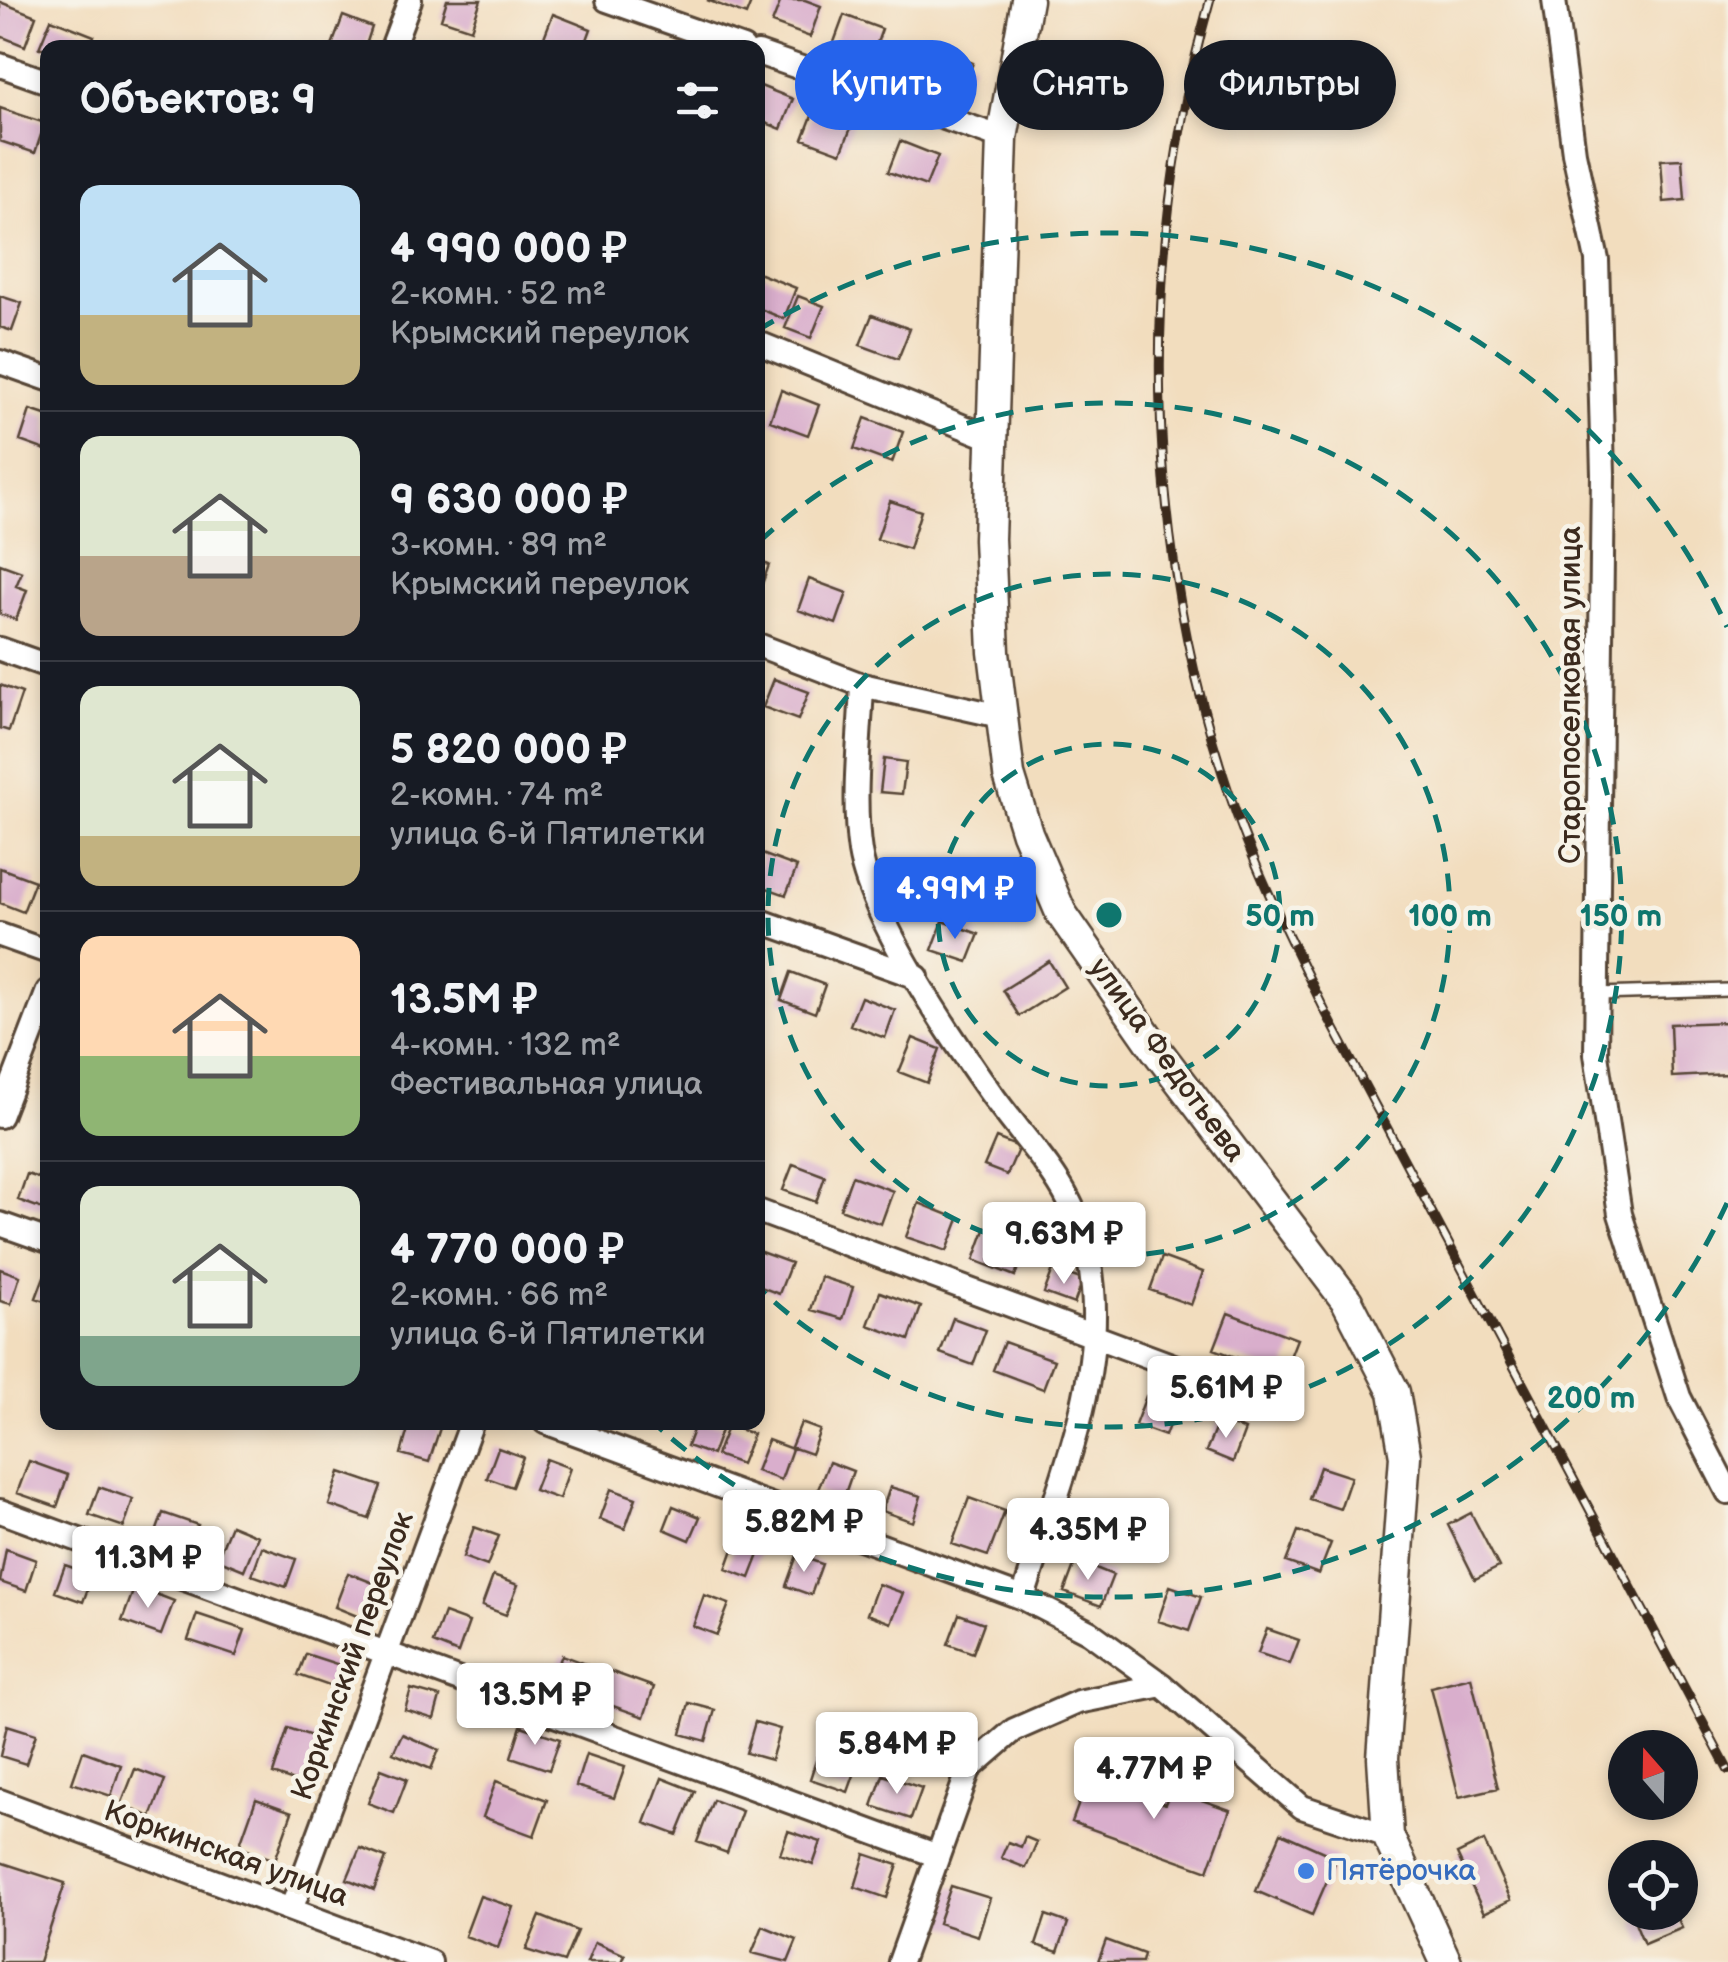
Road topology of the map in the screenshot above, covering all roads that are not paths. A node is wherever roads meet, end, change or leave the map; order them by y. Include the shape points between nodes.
1 (410, 0) edge
2 (607, 0) edge
3 (1028, 0) edge
4 (1554, 0) edge
5 (395, 40) edge
6 (720, 40) edge
7 (765, 55) edge
8 (0, 65) edge
9 (40, 79) edge
10 (1002, 138) junction
11 (765, 346) edge
12 (0, 362) edge
13 (40, 375) edge
14 (992, 438) junction
15 (765, 648) edge
16 (0, 649) edge
17 (40, 663) edge
18 (862, 685) junction
19 (1000, 716) junction
20 (765, 923) edge
21 (0, 935) edge
22 (40, 949) edge
23 (917, 978) junction
24 (1728, 990) edge
25 (1598, 994) junction
26 (40, 1012) edge
27 (0, 1116) edge
28 (765, 1214) edge
29 (0, 1224) edge
30 (40, 1238) edge
31 (1094, 1333) junction
32 (1190, 1372) dead end
33 (469, 1430) edge
34 (566, 1430) edge
35 (1728, 1492) edge
36 (0, 1511) edge
37 (1024, 1598) junction
38 (387, 1652) junction
39 (1162, 1685) junction
40 (0, 1801) edge
41 (1388, 1836) junction
42 (938, 1856) junction
43 (291, 1910) junction
44 (1435, 1954) edge
45 (430, 1962) edge
46 (900, 1962) edge

1 - 5 street
2 - 6 street
3 - 10 main road, улица Федотьева
4 - 25 street, Старопоселковая улица via 1574,153 1597,260
7 - 10 street
8 - 9 street
10 - 14 main road, улица Федотьева
11 - 14 street
12 - 13 street
14 - 19 main road, улица Федотьева via 989,539
15 - 18 street
16 - 17 street
18 - 19 street
18 - 23 street via 860,854 891,935
19 - 41 main road, улица Федотьева via 1009,776 1061,913 1347,1301 1394,1392 1405,1456 1386,1681
20 - 23 street
21 - 22 street
23 - 31 street via 1075,1205 1093,1287
24 - 25 lane
25 - 35 street, Старопоселковая улица via 1596,1054 1620,1214 1679,1397
26 - 27 street
28 - 31 street
29 - 30 street
31 - 32 street
31 - 37 street via 1094,1364
33 - 38 street, Коркинский переулок
34 - 37 street
36 - 38 street
37 - 39 street via 1089,1632
38 - 42 street
38 - 43 street, Коркинский переулок
39 - 41 street via 1302,1807
39 - 42 street via 1078,1702 1014,1730 969,1769
40 - 43 street, Коркинская улица
41 - 44 main road, улица Федотьева
42 - 46 street
43 - 45 street, Коркинская улица

